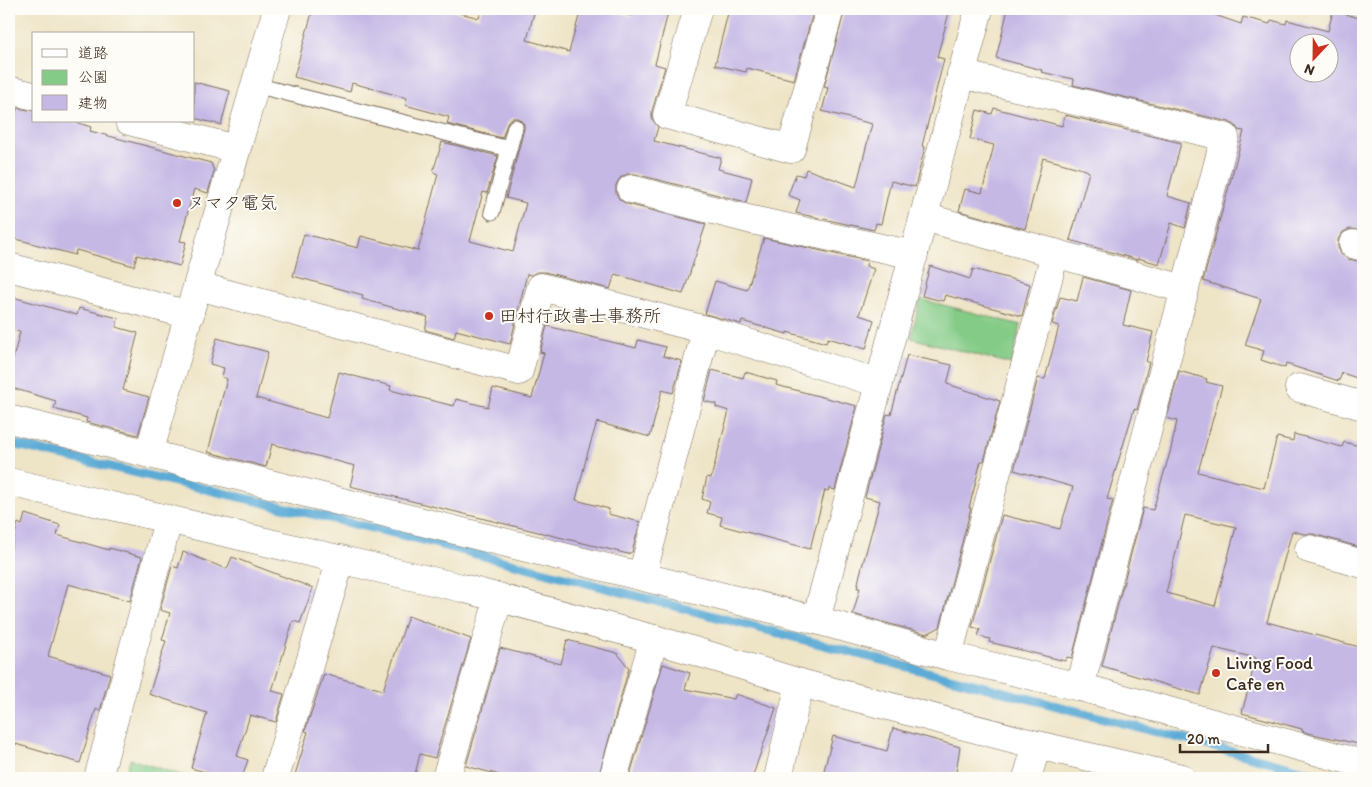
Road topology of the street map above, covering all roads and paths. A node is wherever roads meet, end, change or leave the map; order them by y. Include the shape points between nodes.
1 (276, 9) edge
2 (698, 9) edge
3 (830, 9) edge
4 (979, 9) edge
5 (961, 74) junction
6 (255, 85) junction
7 (9, 90) edge
8 (32, 96) edge
9 (133, 122) edge
10 (515, 128) dead end
11 (236, 149) junction
12 (510, 149) junction
13 (631, 189) dead end
14 (492, 212) dead end
15 (924, 218) junction
16 (1055, 253) junction
17 (914, 255) junction
18 (9, 267) edge
19 (198, 286) junction
20 (1184, 289) junction
21 (190, 315) junction
22 (706, 330) junction
23 (879, 383) junction
24 (1299, 388) dead end
25 (1363, 406) edge
26 (9, 419) edge
27 (149, 453) junction
28 (9, 484) edge
29 (168, 521) junction
30 (1309, 550) dead end
31 (342, 559) junction
32 (1363, 564) edge
33 (642, 576) junction
34 (499, 597) junction
35 (816, 620) junction
36 (654, 639) junction
37 (948, 656) junction
38 (800, 683) junction
39 (1080, 687) junction
40 (1037, 746) junction
41 (1363, 764) edge
42 (98, 778) edge
43 (275, 778) edge
44 (446, 778) edge
45 (613, 778) edge
46 (778, 778) edge
47 (1027, 778) edge
48 (1181, 778) edge

1 - 6 street
2 - 3 street via 666,114 791,149
4 - 5 street
5 - 15 street
5 - 20 street via 1225,137
6 - 11 street
6 - 12 lane
7 - 8 street
9 - 11 street
10 - 12 lane
11 - 19 street
12 - 14 lane
13 - 17 street via 752,220
15 - 16 street
15 - 17 street
16 - 20 street
16 - 37 street
17 - 23 street
18 - 21 street
19 - 21 street
19 - 22 street via 519,371 541,287
20 - 39 street
21 - 27 street
22 - 23 street
22 - 33 street
23 - 35 street
24 - 25 street
26 - 27 street
27 - 33 street
28 - 29 street
29 - 31 street
29 - 42 street
30 - 32 street
31 - 34 street
31 - 43 street
33 - 35 street
34 - 36 street
34 - 44 street
35 - 37 street
36 - 38 street
36 - 45 street
37 - 39 street
38 - 40 street
38 - 46 street
39 - 41 street
40 - 47 street
40 - 48 street

